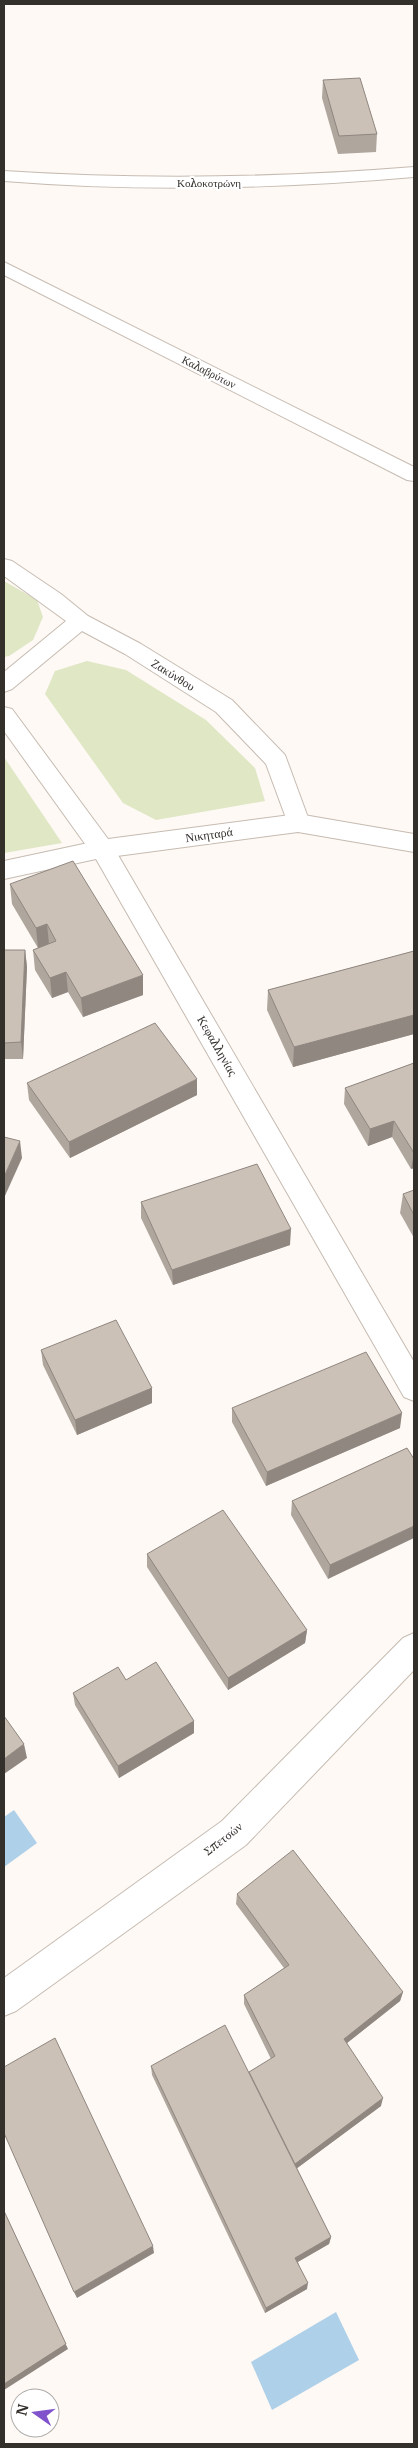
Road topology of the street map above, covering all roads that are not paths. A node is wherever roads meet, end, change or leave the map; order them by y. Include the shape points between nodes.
1 (414, 172) edge
2 (4, 176) edge
3 (4, 268) edge
4 (414, 475) edge
5 (4, 566) edge
6 (80, 622) junction
7 (4, 684) edge
8 (4, 715) edge
9 (298, 823) junction
10 (414, 843) edge
11 (102, 849) junction
12 (4, 870) edge
13 (414, 1388) edge
14 (414, 1648) edge
15 (4, 1999) edge

1 - 2 street, Κολοκοτρώνη via 210,184
3 - 4 street, Καλαβρύτων
5 - 6 street, Ζακύνθου
6 - 7 street
6 - 9 street, Ζακύνθου via 132,649 224,706 277,761
8 - 11 street, Κεφαλληνίας
9 - 10 street, Νικηταρά
9 - 11 street, Νικηταρά
11 - 12 street, Νικηταρά
11 - 13 street, Κεφαλληνίας
14 - 15 street, Σπετσών via 234,1833

